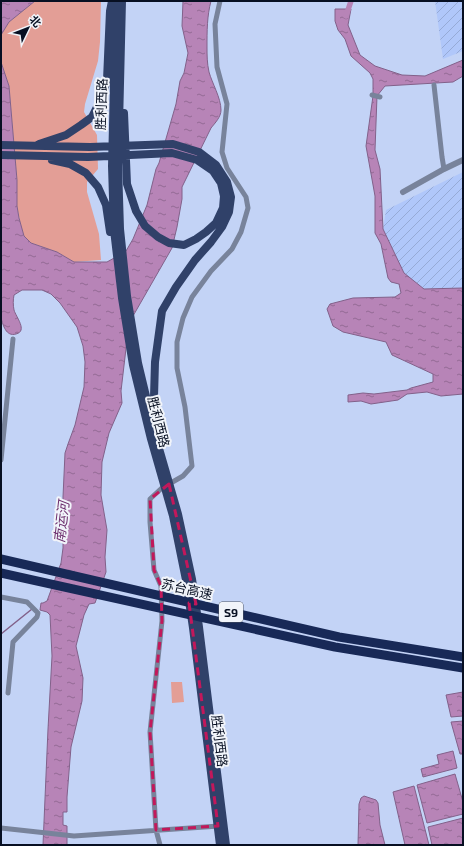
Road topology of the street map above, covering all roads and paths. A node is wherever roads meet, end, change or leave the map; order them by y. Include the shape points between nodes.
1 (112, 1) edge
2 (116, 1) edge
3 (122, 1) edge
4 (220, 1) edge
5 (121, 49) junction
6 (434, 85) dead end
7 (372, 95) dead end
8 (380, 97) dead end
9 (1, 145) edge
10 (32, 146) junction
11 (1, 155) edge
12 (31, 156) junction
13 (463, 160) edge
14 (444, 169) junction
15 (402, 192) dead end
16 (122, 298) junction
17 (13, 339) dead end
18 (156, 438) junction
19 (1, 460) edge
20 (167, 485) junction
21 (1, 555) edge
22 (1, 559) edge
23 (1, 573) edge
24 (61, 573) junction
25 (1, 597) edge
26 (463, 657) edge
27 (463, 668) edge
28 (8, 693) dead end
29 (221, 826) junction
30 (1, 828) edge
31 (156, 830) junction
32 (160, 845) edge
33 (220, 845) edge
34 (226, 845) edge

1 - 10 main road via 107,80 92,117 66,135
2 - 16 main road, 胜利西路 via 112,166 114,230
3 - 5 main road, 胜利西路
4 - 20 street via 215,24 217,67 227,104 222,152 227,168 246,197 248,208 241,232 232,249 211,271 192,297 183,318 177,342 177,368 185,407 192,466 183,476
5 - 12 main road via 127,184 136,211 145,226 169,243 184,244 196,239 216,223 223,208 221,183 213,172 197,160 172,153 88,157
5 - 18 main road, 胜利西路 via 118,166 120,230 128,304 138,362
6 - 14 street
7 - 8 street
9 - 10 main road
10 - 18 main road via 173,144 199,152 216,165 227,182 231,197 229,212 222,227 195,260 162,311 155,369
11 - 12 main road
12 - 16 main road via 70,164 86,173 98,187 106,205
13 - 14 street
14 - 15 street
16 - 20 main road, 胜利西路 via 133,365 150,440
17 - 19 street
18 - 20 main road, 胜利西路
20 - 29 main road, 胜利西路 via 194,628
20 - 31 street via 150,499 154,570 161,586 162,621 150,732
21 - 24 highway
22 - 24 highway, 苏台高速 / S9
23 - 27 highway, 苏台高速 / S9 via 335,647
24 - 26 highway, 苏台高速 / S9 via 339,637
25 - 28 street via 27,602 38,613 14,642
29 - 31 street
29 - 33 main road, 胜利西路
29 - 34 main road, 胜利西路
30 - 31 street via 74,836
31 - 32 street

